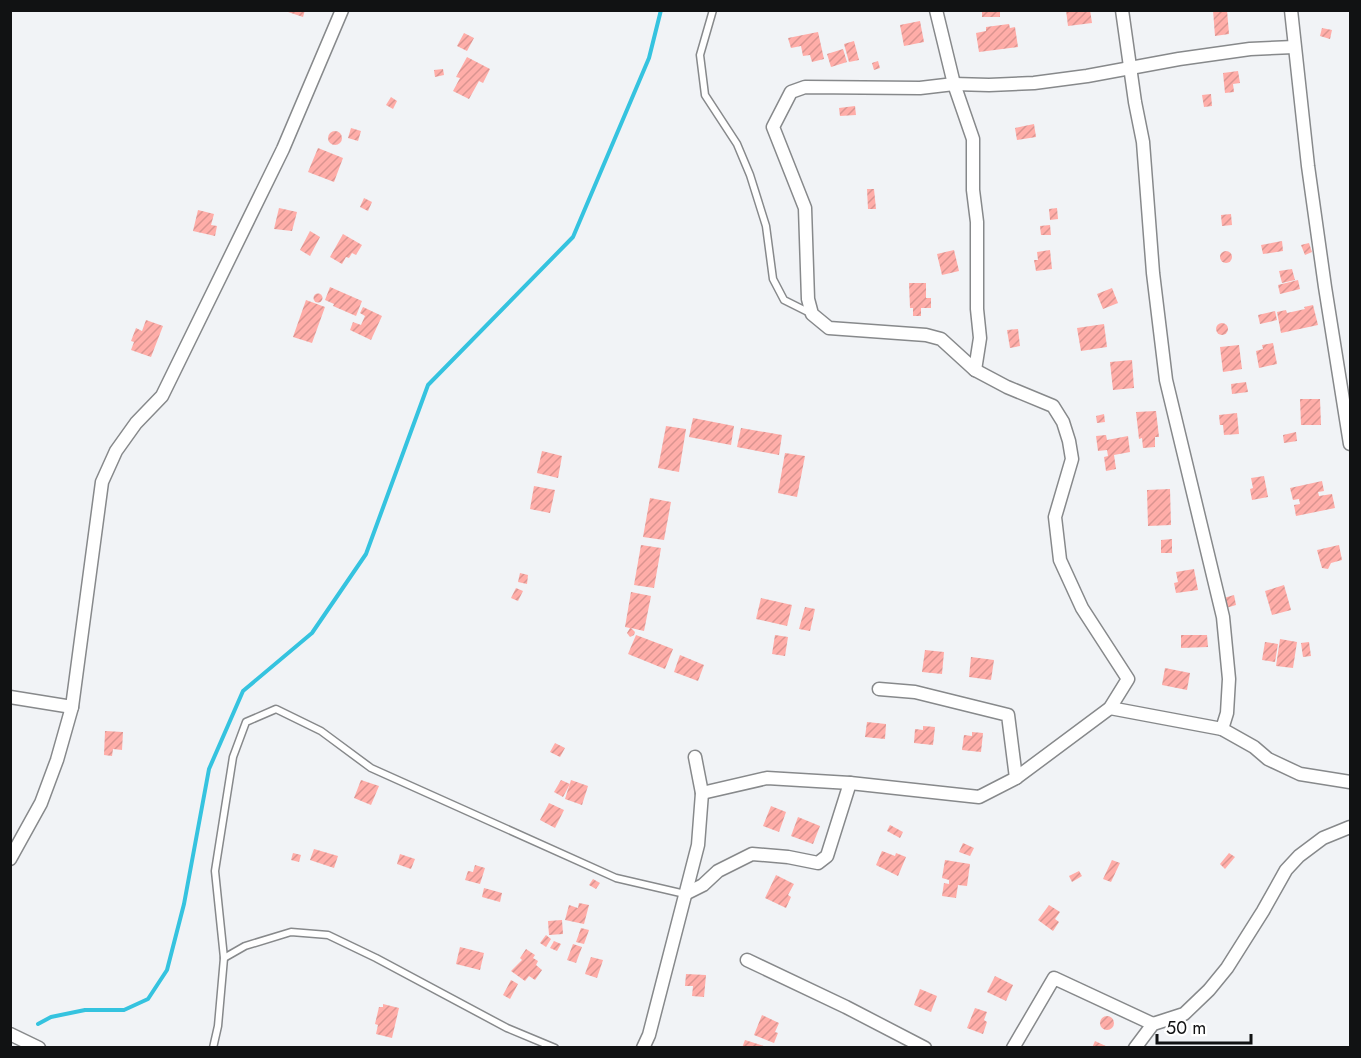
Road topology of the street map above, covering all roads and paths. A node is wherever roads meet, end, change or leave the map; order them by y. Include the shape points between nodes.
1 (342, 10) edge
2 (713, 10) edge
3 (936, 10) edge
4 (1122, 10) edge
5 (1291, 10) edge
6 (1294, 47) junction
7 (1131, 68) junction
8 (954, 84) junction
9 (812, 314) junction
10 (975, 370) junction
11 (1350, 444) edge
12 (879, 689) dead end
13 (10, 698) edge
14 (72, 706) junction
15 (1110, 708) junction
16 (1222, 729) junction
17 (695, 757) dead end
18 (1016, 778) junction
19 (1350, 782) edge
20 (850, 783) junction
21 (702, 793) junction
22 (1350, 827) edge
23 (10, 859) edge
24 (685, 894) junction
25 (224, 958) junction
26 (747, 960) dead end
27 (1153, 1024) junction
28 (10, 1034) edge
29 (39, 1047) edge
30 (213, 1047) edge
31 (555, 1047) edge
32 (643, 1047) edge
33 (925, 1047) edge
34 (1013, 1047) edge
35 (1135, 1047) edge

1 - 14 street via 283,149 162,396 116,451 102,482
2 - 9 lane via 700,55 705,95 750,175 766,225 773,279 784,300
3 - 8 street
4 - 7 street
5 - 6 street
6 - 7 street via 1238,51
6 - 11 street
7 - 8 street via 1034,83
7 - 16 street via 1143,142 1166,380 1223,617 1229,679
8 - 9 street via 920,88 805,87 791,92 773,127 804,208
8 - 10 street via 973,139 980,338
9 - 10 street via 829,328 941,339
10 - 15 street via 1053,406 1063,422 1072,459 1055,517 1060,560 1082,608 1128,679
12 - 18 street via 915,692 1008,715
13 - 14 street
14 - 23 street via 41,803
15 - 16 street
15 - 18 street
16 - 19 street via 1300,774
17 - 21 street
18 - 20 street via 979,797
20 - 21 street via 767,778
20 - 24 street via 827,856 818,863 752,854
21 - 24 street via 698,845
22 - 27 street via 1323,838 1286,870 1227,968 1209,990 1184,1014
24 - 25 lane via 616,878 371,768 321,731 276,709 246,722 233,757 215,871
24 - 32 street
25 - 30 lane
25 - 31 lane via 245,946 291,932 328,935 507,1028
26 - 33 street
27 - 34 street via 1054,978
27 - 35 street
28 - 29 street

